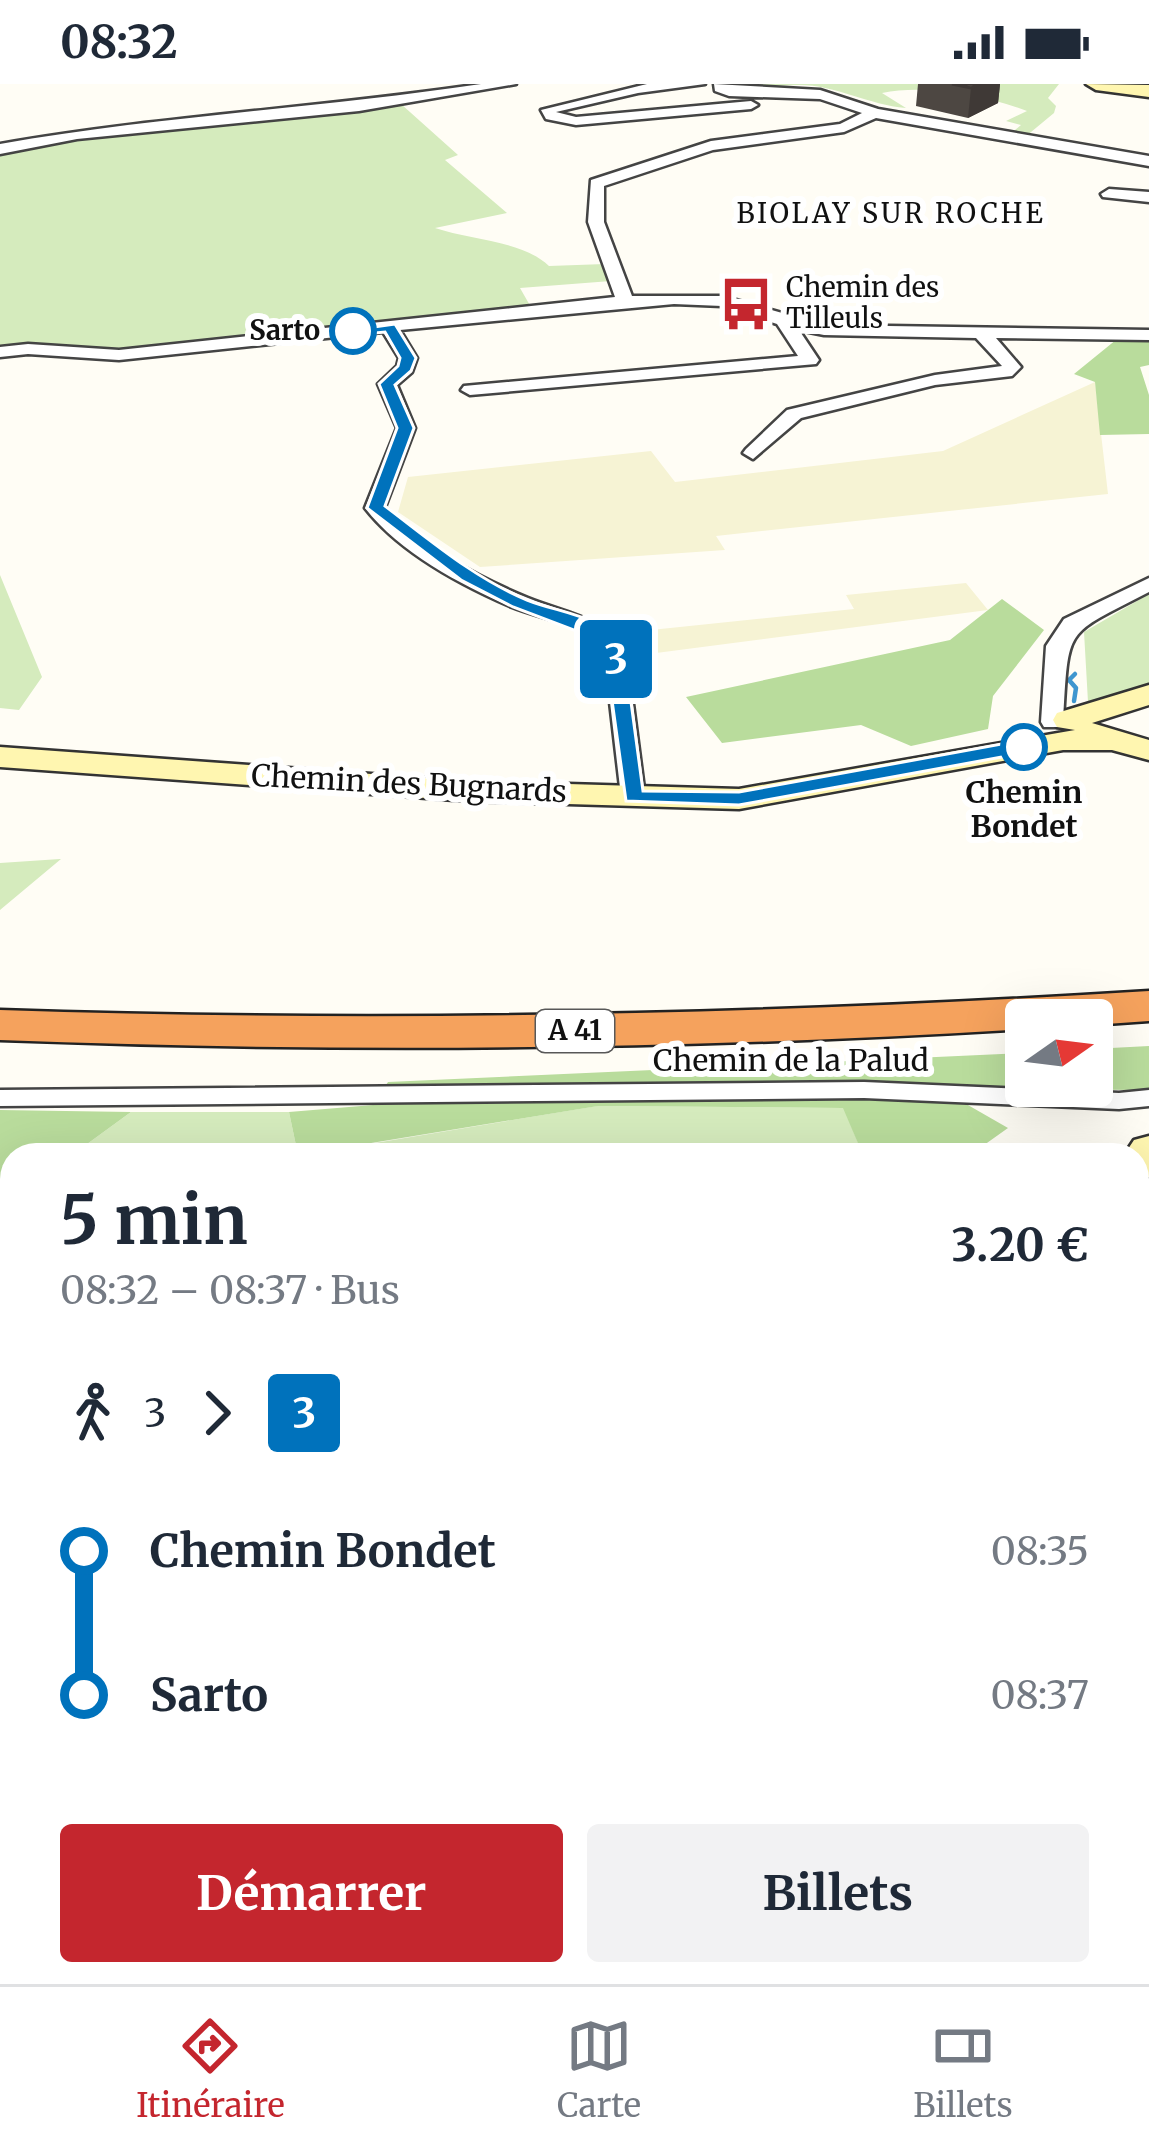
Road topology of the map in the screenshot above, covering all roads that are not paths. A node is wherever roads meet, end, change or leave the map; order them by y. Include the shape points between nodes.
1 (509, 84) edge
2 (698, 84) edge
3 (721, 84) edge
4 (1096, 84) edge
5 (1149, 91) edge
6 (776, 106) dead end
7 (874, 113) junction
8 (0, 149) edge
9 (1149, 160) edge
10 (1109, 194) dead end
11 (1149, 196) edge
12 (625, 301) junction
13 (785, 322) junction
14 (389, 327) junction
15 (979, 331) junction
16 (1149, 334) edge
17 (0, 352) edge
18 (470, 391) dead end
19 (753, 453) dead end
20 (1149, 584) edge
21 (1149, 695) edge
22 (1070, 727) junction
23 (1149, 750) edge
24 (0, 757) edge
25 (633, 796) junction
26 (1149, 1006) edge
27 (0, 1025) edge
28 (1149, 1031) edge
29 (1113, 1034) edge
30 (1005, 1040) edge
31 (0, 1053) edge
32 (0, 1098) edge
33 (1149, 1098) edge

1 - 8 street
2 - 6 street via 548,110 576,121
3 - 7 street via 729,92 817,90
4 - 5 street
7 - 9 street
7 - 12 street via 844,128 711,146 596,183 596,222
10 - 11 street
12 - 13 street via 724,302
12 - 14 street
13 - 15 street via 849,331
13 - 18 street via 810,360
14 - 17 street via 119,356
14 - 25 street via 408,358 387,384 406,428 376,508 467,576 607,637
15 - 16 street
15 - 19 street via 1009,362 1006,372 794,413
20 - 22 street via 1072,624 1057,646
21 - 22 street, Chemin des Bugnards
22 - 23 street
22 - 25 street, Chemin des Bugnards via 739,799
24 - 25 street, Chemin des Bugnards
26 - 27 highway, A 41 via 557,1032
28 - 29 highway
30 - 31 highway, A 41 via 629,1056
32 - 33 street, Chemin de la Palud via 864,1090

